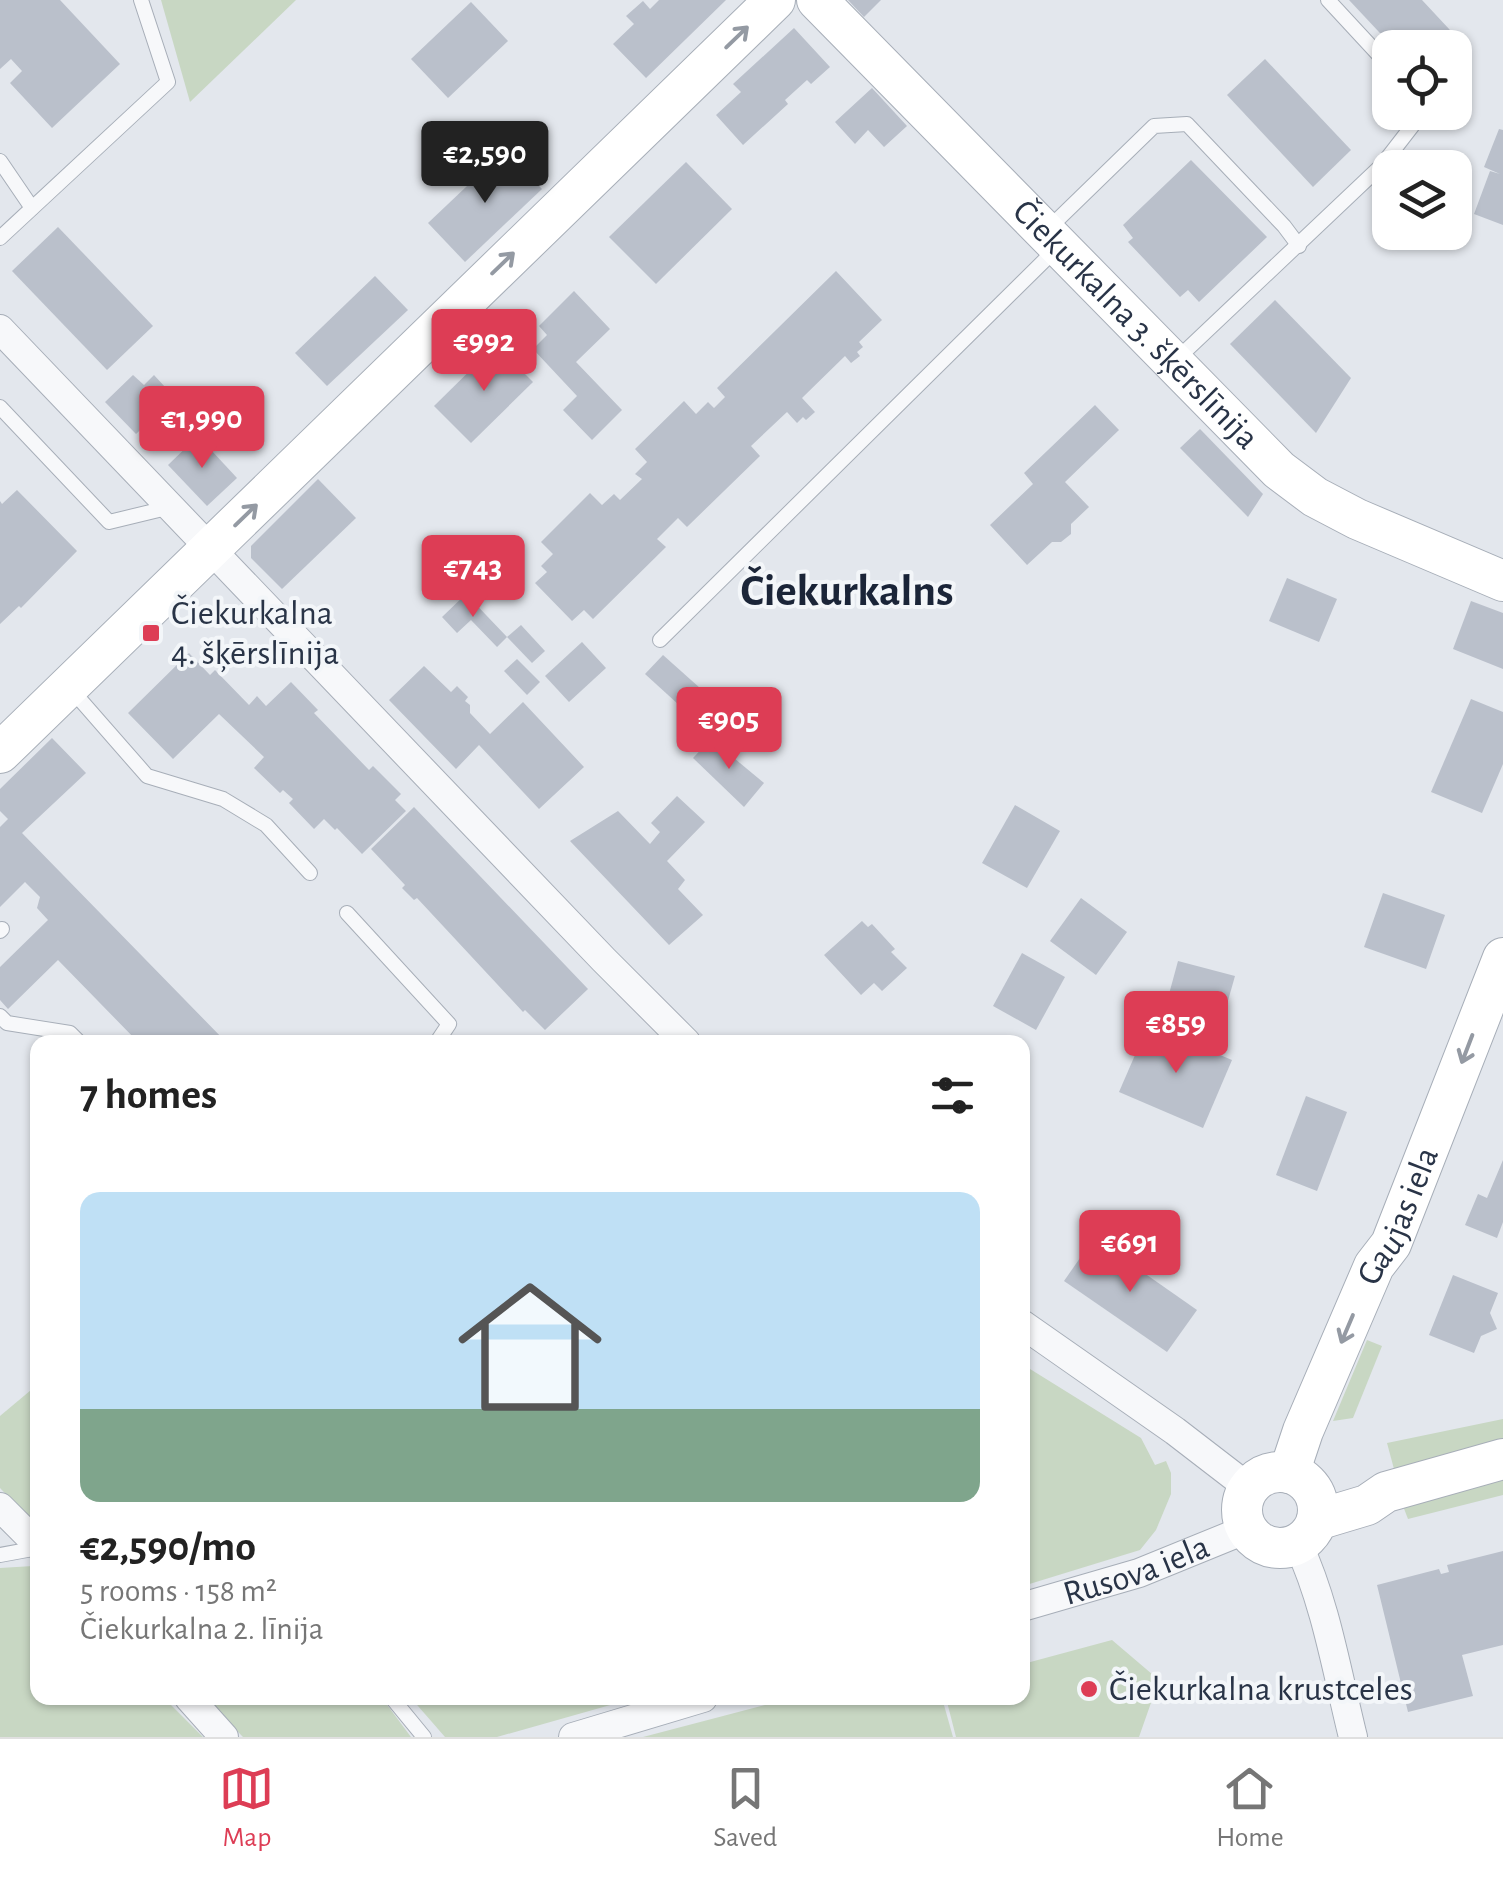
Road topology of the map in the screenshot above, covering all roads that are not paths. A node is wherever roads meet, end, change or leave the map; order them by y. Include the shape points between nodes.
1 (141, 0) edge
2 (775, 0) edge
3 (817, 0) edge
4 (1328, 0) edge
5 (1372, 48) edge
6 (1409, 130) edge
7 (0, 161) edge
8 (32, 208) junction
9 (0, 238) edge
10 (1053, 238) junction
11 (1299, 246) junction
12 (0, 329) edge
13 (1173, 363) junction
14 (0, 407) edge
15 (172, 508) junction
16 (211, 549) junction
17 (1503, 581) edge
18 (660, 640) dead end
19 (69, 687) junction
20 (0, 753) edge
21 (310, 873) dead end
22 (347, 913) dead end
23 (1503, 958) edge
24 (0, 1016) edge
25 (72, 1035) edge
26 (442, 1035) edge
27 (679, 1035) edge
28 (1030, 1330) edge
29 (1503, 1458) edge
30 (1249, 1488) junction
31 (1304, 1507) junction
32 (0, 1508) edge
33 (1247, 1529) junction
34 (30, 1538) edge
35 (30, 1548) edge
36 (0, 1555) edge
37 (1030, 1605) edge
38 (195, 1705) edge
39 (398, 1705) edge
40 (680, 1705) edge
41 (224, 1737) edge
42 (424, 1737) edge
43 (573, 1737) edge
44 (1354, 1737) edge

1 - 8 lane via 168,82
16 -> 2 street
3 - 10 street, Čiekurkalna 3. šķērslīnija
4 - 5 lane
6 - 11 lane
7 - 8 lane
8 - 9 lane
10 - 11 lane via 1154,126 1187,124
10 - 13 street, Čiekurkalna 3. šķērslīnija
10 - 18 lane
11 - 13 lane
12 - 15 street
13 - 17 street, Čiekurkalna 3. šķērslīnija via 1314,498
14 - 15 lane via 109,522
15 - 16 street
16 - 19 street
16 - 27 street
19 - 20 street
19 - 21 lane via 147,776 223,798 266,824
22 - 26 lane via 449,1024
23 -> 31 street, Gaujas iela via 1392,1244 1374,1266 1303,1431
24 - 25 lane
28 - 30 street
29 - 31 street via 1386,1492 1368,1505
30 - 31 street via 1278,1472
30 - 33 street via 1241,1508
31 - 33 street via 1288,1547 1269,1547
31 - 44 street via 1307,1563
32 - 34 street
33 - 37 street, Rusova iela via 1139,1573
35 - 36 lane
38 - 41 street
39 - 42 lane
40 - 43 street

